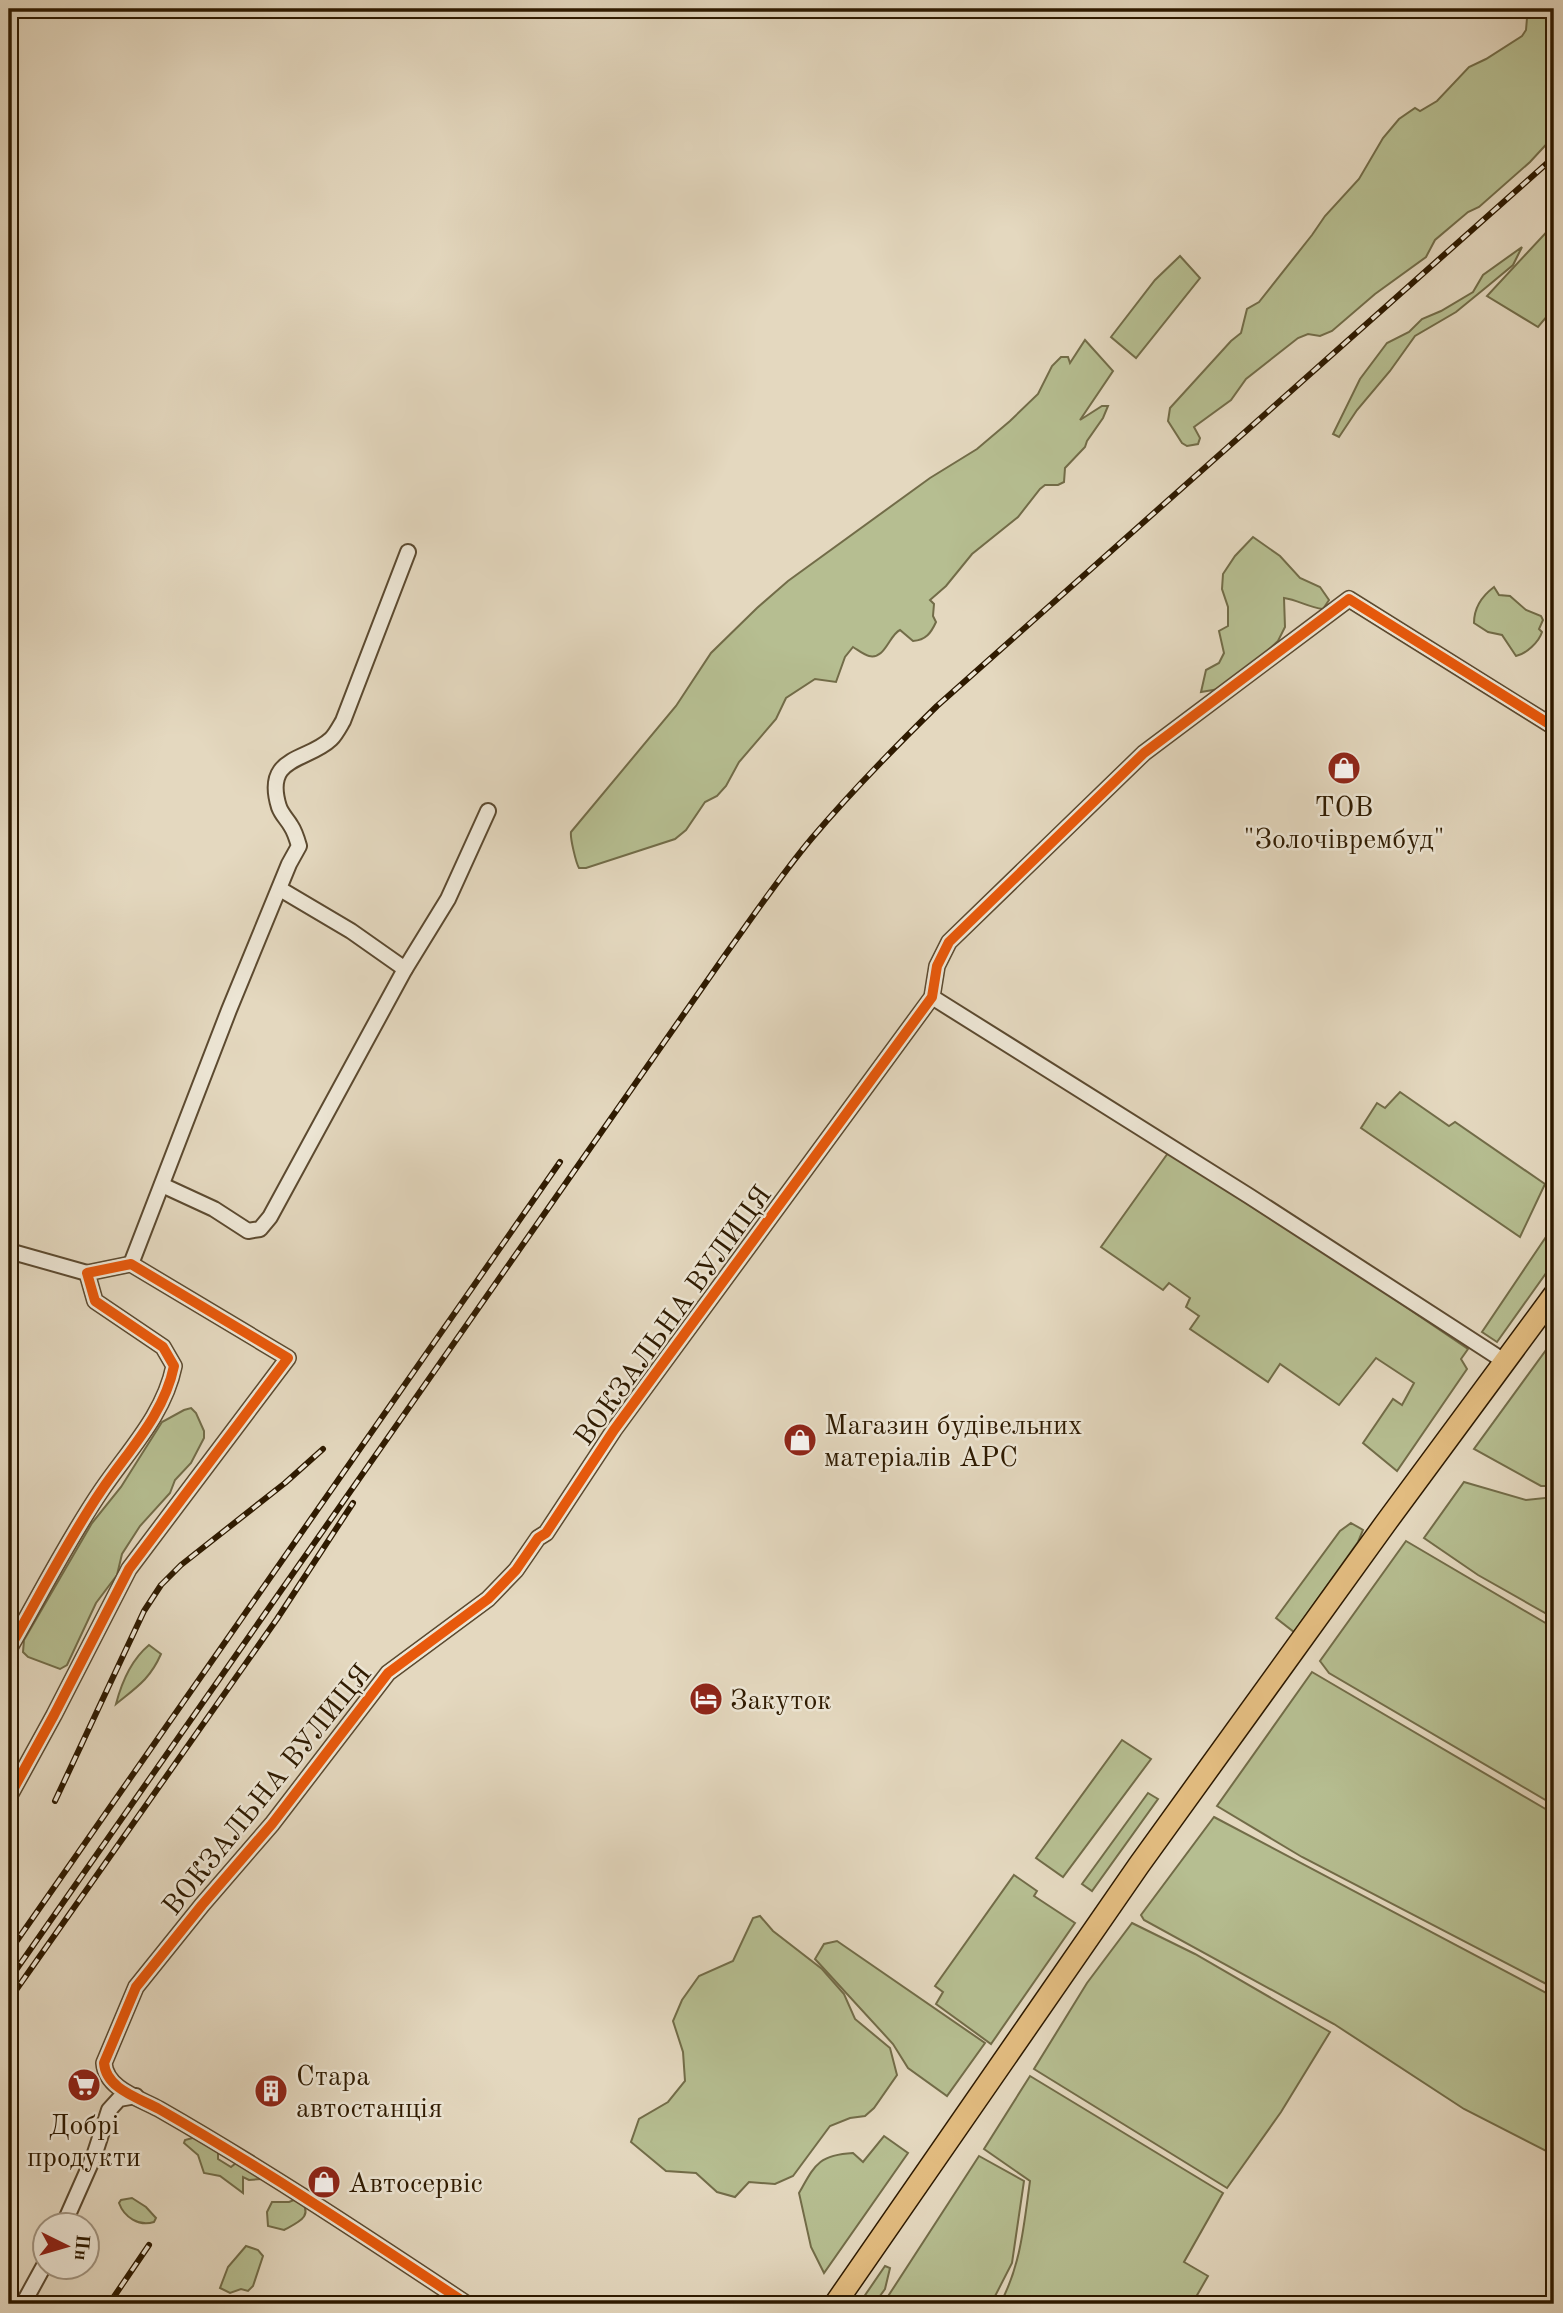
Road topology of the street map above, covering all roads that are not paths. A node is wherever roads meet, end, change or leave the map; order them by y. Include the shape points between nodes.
1 (408, 552) dead end
2 (1554, 727) edge
3 (488, 811) dead end
4 (281, 888) junction
5 (405, 969) junction
6 (932, 997) junction
7 (162, 1185) junction
8 (9, 1251) edge
9 (131, 1264) junction
10 (87, 1273) junction
11 (1554, 1295) edge
12 (1504, 1361) junction
13 (9, 1649) edge
14 (9, 1797) edge
15 (136, 2096) junction
16 (70, 2212) edge
17 (35, 2282) edge
18 (23, 2304) edge
19 (467, 2304) edge
20 (835, 2304) edge

1 - 4 street via 343,721 331,739 296,757 279,774 276,789 281,811 299,846
2 - 6 street, ВОКЗАЛЬНА ВУЛИЦЯ via 1349,599 1144,753 948,942 937,966
3 - 5 street via 448,899
4 - 5 street
4 - 7 street
5 - 7 street via 260,1229 248,1231
6 - 12 street
6 - 15 street, ВОКЗАЛЬНА ВУЛИЦЯ via 614,1430 546,1533 488,1599 388,1673 272,1824 136,1987 104,2063 109,2079
7 - 9 street
8 - 10 street
9 - 10 street
9 - 14 street via 288,1359 129,1569
10 - 13 street via 95,1301 163,1347 174,1366 163,1402 100,1492
11 - 12 highway
12 - 20 highway via 1147,1854
15 - 16 street via 119,2099 109,2110
15 - 19 street, ВОКЗАЛЬНА ВУЛИЦЯ via 290,2188
17 - 18 street

